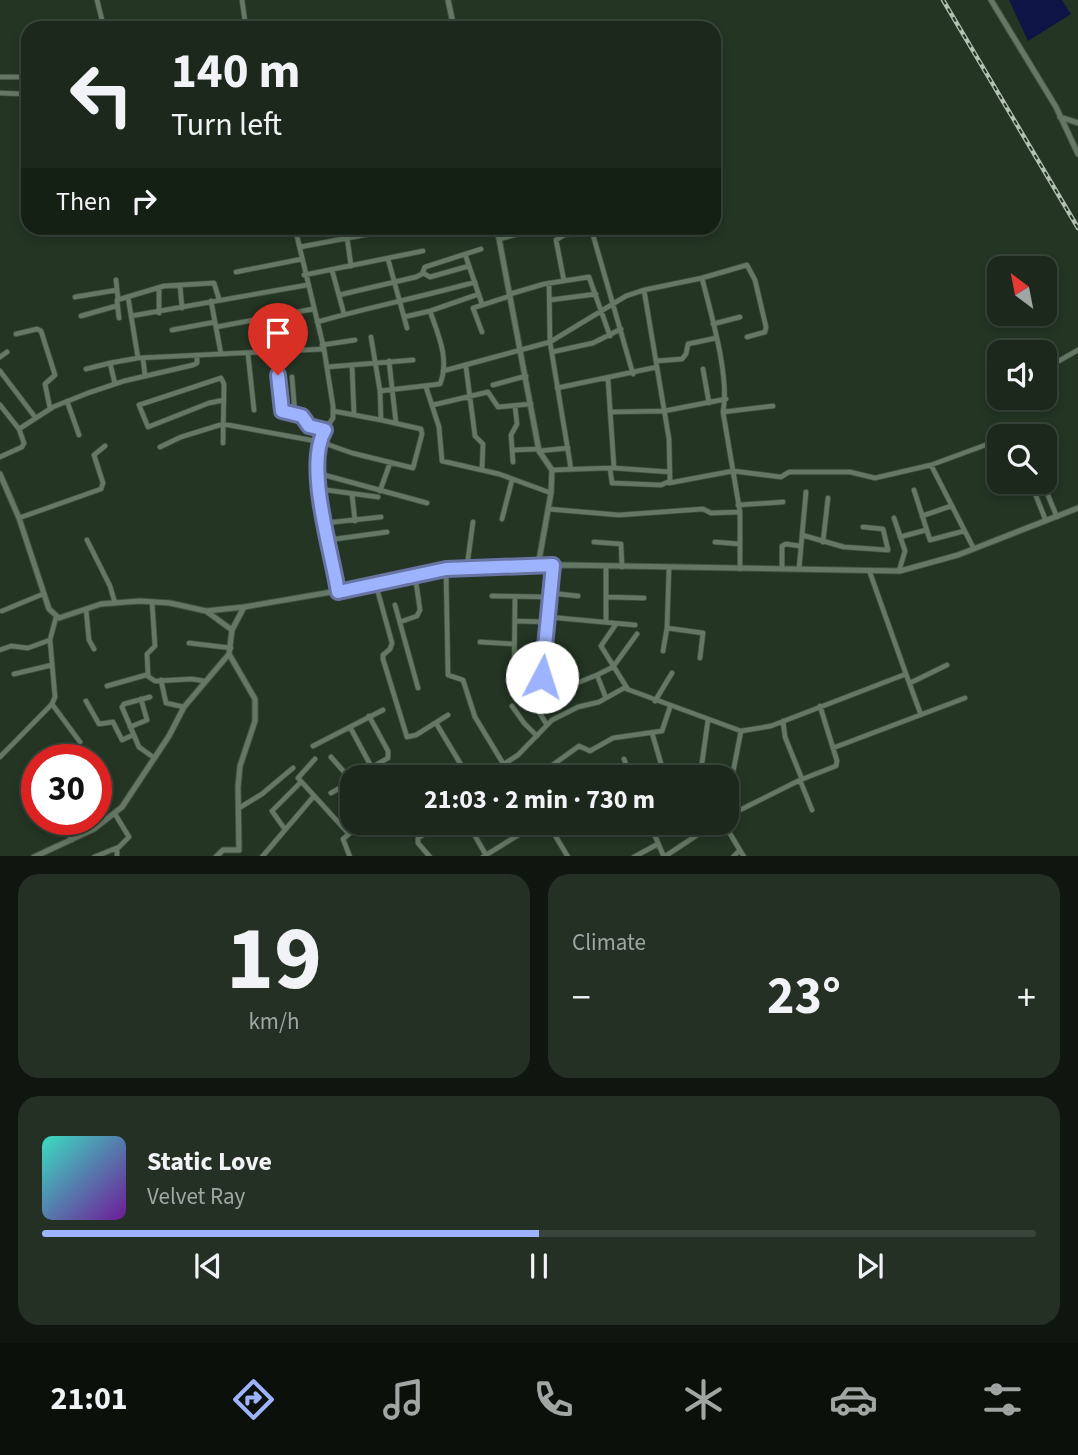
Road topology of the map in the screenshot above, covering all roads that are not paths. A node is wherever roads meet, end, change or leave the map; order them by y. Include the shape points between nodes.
1 (97, 0) edge
2 (242, 0) edge
3 (448, 0) edge
4 (991, 0) edge
5 (102, 20) dead end
6 (245, 21) edge
7 (452, 21) edge
8 (0, 77) edge
9 (21, 77) edge
10 (0, 93) edge
11 (21, 94) edge
12 (1060, 117) junction
13 (1078, 123) edge
14 (1078, 153) edge
15 (297, 235) edge
16 (359, 235) edge
17 (498, 235) edge
18 (514, 235) edge
19 (564, 235) edge
20 (592, 235) edge
21 (347, 237) junction
22 (499, 239) junction
23 (300, 247) junction
24 (481, 249) dead end
25 (423, 251) dead end
26 (465, 254) junction
27 (302, 259) junction
28 (388, 259) junction
29 (351, 266) junction
30 (469, 266) junction
31 (332, 270) junction
32 (236, 272) dead end
33 (423, 272) junction
34 (304, 275) junction
35 (702, 278) junction
36 (116, 280) dead end
37 (564, 281) junction
38 (475, 282) junction
39 (394, 283) junction
40 (550, 283) junction
41 (180, 285) junction
42 (307, 285) junction
43 (159, 288) junction
44 (117, 289) junction
45 (645, 290) junction
46 (596, 293) junction
47 (479, 294) junction
48 (339, 295) junction
49 (510, 295) junction
50 (128, 296) junction
51 (75, 298) dead end
52 (118, 299) junction
53 (219, 299) junction
54 (550, 300) junction
55 (211, 301) junction
56 (400, 303) junction
57 (482, 304) junction
58 (613, 304) junction
59 (117, 306) junction
60 (182, 308) junction
61 (313, 309) junction
62 (430, 311) junction
63 (601, 311) junction
64 (159, 313) junction
65 (344, 314) junction
66 (81, 316) dead end
67 (131, 316) junction
68 (404, 317) junction
69 (740, 317) dead end
70 (119, 318) dead end
71 (317, 322) junction
72 (215, 324) junction
73 (713, 324) junction
74 (407, 328) dead end
75 (621, 329) junction
76 (172, 331) dead end
77 (482, 332) dead end
78 (16, 334) dead end
79 (610, 336) junction
80 (370, 337) dead end
81 (747, 337) dead end
82 (716, 338) junction
83 (355, 340) dead end
84 (550, 342) junction
85 (323, 347) junction
86 (8, 352) dead end
87 (522, 352) junction
88 (552, 352) junction
89 (1077, 352) edge
90 (221, 354) junction
91 (248, 354) junction
92 (197, 356) junction
93 (0, 357) edge
94 (141, 358) junction
95 (413, 359) dead end
96 (389, 361) junction
97 (1057, 362) dead end
98 (110, 363) junction
99 (376, 363) junction
100 (656, 364) junction
101 (352, 365) junction
102 (327, 367) junction
103 (466, 367) junction
104 (86, 369) dead end
105 (703, 369) dead end
106 (0, 371) edge
107 (443, 371) junction
108 (633, 374) junction
109 (278, 375) dead end
110 (145, 376) junction
111 (527, 376) junction
112 (292, 377) dead end
113 (608, 379) junction
114 (115, 384) junction
115 (493, 385) dead end
116 (426, 387) junction
117 (557, 388) junction
118 (393, 390) junction
119 (380, 391) junction
120 (470, 397) junction
121 (726, 399) junction
122 (224, 400) junction
123 (67, 401) junction
124 (709, 403) junction
125 (532, 404) junction
126 (0, 405) edge
127 (433, 405) junction
128 (515, 406) junction
129 (773, 406) dead end
130 (50, 408) junction
131 (254, 410) dead end
132 (333, 411) junction
133 (664, 411) junction
134 (611, 412) junction
135 (723, 412) junction
136 (354, 414) junction
137 (295, 415) junction
138 (35, 417) junction
139 (381, 420) junction
140 (396, 423) junction
141 (223, 424) junction
142 (19, 429) junction
143 (325, 430) junction
144 (79, 435) dead end
145 (321, 442) junction
146 (223, 443) dead end
147 (987, 444) edge
148 (106, 446) dead end
149 (160, 447) dead end
150 (568, 448) junction
151 (513, 450) junction
152 (539, 450) junction
153 (0, 457) edge
154 (513, 462) dead end
155 (390, 463) junction
156 (931, 465) junction
157 (612, 468) junction
158 (571, 469) junction
159 (482, 470) junction
160 (552, 470) junction
161 (733, 471) junction
162 (670, 472) junction
163 (317, 473) junction
164 (0, 474) edge
165 (512, 480) junction
166 (669, 483) junction
167 (319, 489) junction
168 (914, 490) dead end
169 (380, 491) junction
170 (806, 492) dead end
171 (551, 493) junction
172 (352, 494) junction
173 (1035, 494) edge
174 (1047, 494) edge
175 (378, 497) dead end
176 (828, 498) dead end
177 (783, 502) dead end
178 (427, 503) dead end
179 (738, 505) junction
180 (951, 506) junction
181 (1078, 508) edge
182 (548, 509) junction
183 (740, 512) junction
184 (922, 516) junction
185 (381, 517) dead end
186 (1057, 517) junction
187 (19, 518) junction
188 (894, 518) dead end
189 (502, 519) dead end
190 (355, 521) junction
191 (1046, 521) junction
192 (473, 522) dead end
193 (325, 523) junction
194 (863, 527) dead end
195 (926, 530) junction
196 (964, 531) junction
197 (387, 532) dead end
198 (802, 535) junction
199 (901, 537) junction
200 (87, 540) dead end
201 (328, 540) junction
202 (594, 542) dead end
203 (715, 542) dead end
204 (823, 542) junction
205 (740, 544) junction
206 (801, 546) junction
207 (974, 549) junction
208 (553, 565) junction
209 (467, 566) junction
210 (538, 566) junction
211 (606, 568) junction
212 (622, 568) junction
213 (669, 568) junction
214 (446, 569) junction
215 (740, 569) junction
216 (782, 569) junction
217 (799, 569) junction
218 (869, 570) junction
219 (899, 571) junction
220 (415, 575) junction
221 (376, 585) junction
222 (338, 592) junction
223 (43, 594) junction
224 (550, 595) junction
225 (492, 596) dead end
226 (578, 596) dead end
227 (515, 597) junction
228 (606, 597) junction
229 (644, 598) dead end
230 (152, 602) junction
231 (114, 603) junction
232 (395, 605) dead end
233 (244, 607) junction
234 (86, 610) junction
235 (2, 611) dead end
236 (206, 611) junction
237 (56, 617) junction
238 (548, 620) junction
239 (515, 621) junction
240 (400, 622) junction
241 (606, 622) junction
242 (617, 623) junction
243 (635, 625) dead end
244 (667, 628) junction
245 (232, 630) junction
246 (637, 634) dead end
247 (50, 640) junction
248 (480, 642) dead end
249 (189, 643) dead end
250 (515, 643) junction
251 (94, 649) dead end
252 (0, 650) edge
253 (230, 651) junction
254 (663, 651) dead end
255 (700, 658) dead end
256 (52, 664) junction
257 (947, 665) dead end
258 (613, 667) junction
259 (672, 673) dead end
260 (14, 674) dead end
261 (906, 674) junction
262 (148, 675) junction
263 (597, 675) junction
264 (542, 677) dead end
265 (161, 681) junction
266 (204, 681) junction
267 (910, 682) junction
268 (107, 686) dead end
269 (418, 688) dead end
270 (627, 688) junction
271 (549, 694) dead end
272 (150, 696) dead end
273 (606, 698) junction
274 (965, 698) dead end
275 (141, 699) junction
276 (86, 701) dead end
277 (655, 701) junction
278 (52, 704) junction
279 (512, 706) dead end
280 (820, 706) junction
281 (184, 707) junction
282 (670, 707) junction
283 (383, 710) dead end
284 (448, 715) dead end
285 (921, 715) junction
286 (369, 716) junction
287 (708, 720) junction
288 (783, 721) junction
289 (436, 722) junction
290 (547, 725) junction
291 (130, 727) junction
292 (350, 727) junction
293 (741, 731) junction
294 (652, 733) junction
295 (133, 735) junction
296 (537, 736) junction
297 (80, 742) dead end
298 (313, 746) dead end
299 (833, 748) junction
300 (0, 755) edge
301 (153, 757) junction
302 (331, 757) dead end
303 (315, 759) dead end
304 (624, 759) dead end
305 (370, 765) edge
306 (376, 765) edge
307 (459, 765) edge
308 (504, 765) joint
309 (553, 765) edge
310 (626, 765) edge
311 (661, 765) edge
312 (702, 765) edge
313 (735, 765) edge
314 (340, 766) edge
315 (293, 768) dead end
316 (801, 780) junction
317 (301, 782) junction
318 (340, 788) edge
319 (331, 793) dead end
320 (314, 796) junction
321 (238, 808) junction
322 (739, 810) edge
323 (812, 810) dead end
324 (115, 814) junction
325 (340, 824) edge
326 (284, 828) junction
327 (70, 835) edge
328 (347, 835) edge
329 (423, 835) edge
330 (474, 835) edge
331 (518, 835) edge
332 (555, 835) edge
333 (654, 835) edge
334 (697, 835) edge
335 (731, 835) edge
336 (72, 840) junction
337 (658, 844) junction
338 (120, 846) junction
339 (49, 849) junction
340 (740, 850) junction
341 (238, 853) edge
342 (34, 856) edge
343 (52, 856) edge
344 (94, 856) edge
345 (117, 856) edge
346 (216, 856) edge
347 (262, 856) edge
348 (350, 856) edge
349 (429, 856) edge
350 (485, 856) edge
351 (568, 856) edge
352 (634, 856) edge
353 (664, 856) edge
354 (733, 856) edge
355 (744, 856) edge

1 - 5 street
2 - 6 street
3 - 7 street
4 - 12 street
8 - 9 street
10 - 11 street
12 - 13 street
12 - 14 street
15 - 23 street
16 - 21 street
17 - 22 street
18 - 22 street
19 - 37 street via 556,240
20 - 58 street
21 - 23 street
21 - 29 street
22 - 49 street
23 - 27 street
24 - 26 street
25 - 28 street
26 - 30 street
26 - 33 street via 425,267
27 - 32 street
27 - 34 street
28 - 29 street
28 - 39 street
29 - 31 street
30 - 33 street via 430,277
30 - 38 street
31 - 34 street
31 - 48 street
33 - 39 street
34 - 42 street
35 - 45 street
35 - 73 street
35 - 81 street via 747,265 766,327 765,332
36 - 44 street
37 - 40 street
37 - 46 street via 589,277
38 - 47 street
38 - 56 street
39 - 48 street
39 - 56 street
40 - 49 street
40 - 54 street
41 - 43 street
41 - 53 street via 214,283
41 - 60 street
42 - 53 street
42 - 61 street
43 - 50 street
43 - 64 street
44 - 51 street
44 - 52 street
45 - 58 street
45 - 100 street
46 - 54 street
46 - 63 street
47 - 57 street
47 - 62 street
48 - 65 street
49 - 57 street
49 - 87 street
50 - 52 street
50 - 67 street
52 - 59 street
53 - 55 street
54 - 84 street
55 - 60 street
55 - 72 street
56 - 65 street
56 - 68 street
57 - 77 street via 473,308
58 - 63 street
58 - 75 street
59 - 66 street
59 - 70 street
60 - 64 street
61 - 71 street
61 - 72 street
62 - 68 street
62 - 107 street via 443,353
63 - 79 street
63 - 84 street
64 - 67 street
65 - 71 street
67 - 94 street
68 - 74 street
69 - 73 street
71 - 85 street
72 - 76 street
72 - 90 street
73 - 82 street
75 - 79 street
75 - 108 street
78 - 130 street via 41,331 55,375 46,383
79 - 88 street
80 - 99 street
82 - 100 street via 688,344 682,359
82 - 121 street
83 - 85 street
84 - 87 street
84 - 88 street
85 - 91 street
85 - 102 street
86 - 93 street
87 - 103 street
87 - 111 street
88 - 117 street
89 - 97 street
90 - 91 street
90 - 92 street
91 - 131 street
92 - 94 street
92 - 110 street via 193,365
94 - 98 street
94 - 110 street
95 - 96 street
96 - 99 street
96 - 118 street
98 - 104 street
98 - 114 street
99 - 101 street
99 - 119 street
100 - 108 street
100 - 133 street
101 - 102 street
101 - 136 street
102 - 132 street
103 - 107 street
103 - 120 street
105 - 124 street
106 - 138 street
107 - 116 street via 440,384
108 - 113 street
109 - 137 street via 282,411
110 - 114 street
111 - 115 street
111 - 125 street
112 - 137 street
113 - 117 street
113 - 134 street
114 - 123 street
116 - 118 street
116 - 127 street
117 - 150 street
118 - 119 street
118 - 140 street
119 - 139 street
120 - 127 street
120 - 128 street via 490,393 498,407
120 - 159 street via 475,436 483,447
121 - 124 street
121 - 135 street
122 - 122 street via 148,427 139,406 218,378 224,380
122 - 141 street
123 - 130 street
123 - 144 street
124 - 133 street
125 - 128 street
125 - 152 street
126 - 142 street
127 - 159 street via 442,461
128 - 151 street
129 - 135 street
130 - 138 street
132 - 136 street
132 - 143 street
133 - 134 street
133 - 162 street
134 - 157 street
135 - 161 street
136 - 139 street
137 - 143 street via 309,426
138 - 142 street
139 - 140 street
140 - 155 street via 419,428 422,434 414,468
141 - 145 street
141 - 146 street
141 - 149 street
142 - 153 street via 23,446
143 - 145 street
145 - 155 street
145 - 163 street
147 - 156 street
148 - 187 street via 94,454 101,489
150 - 152 street
150 - 158 street
151 - 152 street
151 - 154 street
152 - 160 street
155 - 169 street
156 - 161 street via 875,478 850,472 789,472 781,477
156 - 180 street
157 - 158 street
157 - 162 street
157 - 166 street via 612,483
158 - 160 street
159 - 165 street
160 - 171 street
161 - 166 street
161 - 179 street
162 - 166 street
163 - 167 street
163 - 169 street
164 - 187 street
165 - 171 street
165 - 189 street
167 - 172 street
167 - 193 street
168 - 184 street
169 - 178 street
170 - 198 street
171 - 182 street
172 - 175 street
172 - 190 street
173 - 191 street
174 - 186 street
176 - 204 street
177 - 179 street
179 - 183 street
180 - 184 street
180 - 196 street
181 - 186 street
182 - 183 street via 619,515 703,509
182 - 210 street
183 - 205 street
184 - 195 street
185 - 190 street
186 - 191 street
187 - 223 street
188 - 199 street
190 - 193 street
191 - 207 street
192 - 209 street
193 - 201 street
194 - 204 street via 883,529 888,550
195 - 196 street via 932,540
195 - 199 street
196 - 207 street
197 - 201 street
198 - 204 street
198 - 206 street
199 - 219 street via 905,557
200 - 231 street
201 - 222 street
202 - 212 street via 621,544
203 - 205 street
205 - 215 street
206 - 216 street via 782,547
206 - 217 street
207 - 219 street
208 - 210 street
208 - 211 street
208 - 224 street
209 - 210 street
209 - 214 street
211 - 212 street
211 - 228 street
212 - 213 street
213 - 215 street
213 - 244 street
214 - 220 street
214 - 308 street via 448,675 463,680 475,718
215 - 216 street
216 - 217 street
217 - 218 street
218 - 219 street
218 - 261 street
220 - 221 street
220 - 240 street via 420,610
221 - 222 street
221 - 289 street via 392,643 383,659 407,735 412,737
222 - 233 street
223 - 235 street
223 - 237 street
224 - 226 street
224 - 227 street
224 - 238 street
225 - 227 street
227 - 239 street
228 - 229 street
228 - 241 street
230 - 231 street
230 - 236 street
230 - 262 street via 155,642 148,654
231 - 234 street
232 - 240 street
233 - 236 street
233 - 245 street
234 - 237 street
234 - 251 street
236 - 245 street
237 - 247 street
238 - 239 street
238 - 241 street
238 - 264 street
239 - 250 street
240 - 269 street
241 - 242 street
242 - 243 street
242 - 258 street via 601,646
244 - 254 street
244 - 255 street via 702,633
245 - 253 street
246 - 258 street
247 - 252 street via 28,648
247 - 256 street
248 - 250 street
249 - 253 street
250 - 290 street via 515,687 525,689
253 - 266 street
253 - 321 street via 254,699 255,721 240,766
256 - 260 street
256 - 278 street
257 - 267 street
258 - 263 street
258 - 270 street
259 - 277 street
261 - 267 street
261 - 280 street
262 - 265 street
262 - 268 street
263 - 271 street
263 - 273 street
265 - 266 street
265 - 281 street via 166,703
266 - 281 street
267 - 285 street
270 - 273 street
270 - 277 street
272 - 275 street
273 - 290 street via 572,709
274 - 285 street
275 - 291 street via 147,720
275 - 291 street via 122,706
276 - 295 street via 99,724 113,722 122,740
277 - 282 street
278 - 297 street
278 - 300 street
279 - 296 street
280 - 288 street
280 - 299 street
281 - 301 street
282 - 287 street
282 - 294 street via 663,729
283 - 286 street
284 - 289 street
285 - 299 street
286 - 292 street
286 - 306 street via 388,756
287 - 293 street
287 - 312 street
288 - 293 street
288 - 316 street
289 - 307 street
290 - 296 street
291 - 295 street
292 - 298 street
292 - 305 street
293 - 313 street
294 - 309 street via 613,738 590,751 579,746
294 - 311 street
295 - 301 street via 139,747
296 - 308 street
299 - 316 street via 836,766
301 - 324 street
302 - 314 street
303 - 317 street via 298,777
304 - 310 street
315 - 321 street
316 - 322 street
316 - 323 street
317 - 320 street
317 - 326 street via 272,811
318 - 319 street
320 - 325 street
320 - 326 street
321 - 341 street
324 - 336 street
324 - 338 street via 129,837
326 - 347 street
327 - 336 street
328 - 348 street via 343,842
329 - 349 street via 418,843
330 - 350 street
331 - 350 street
332 - 351 street
333 - 337 street
334 - 353 street
335 - 340 street
336 - 339 street
337 - 352 street
337 - 353 street
338 - 344 street
338 - 345 street
339 - 342 street
339 - 343 street
340 - 354 street
340 - 355 street
341 - 346 street via 223,850

